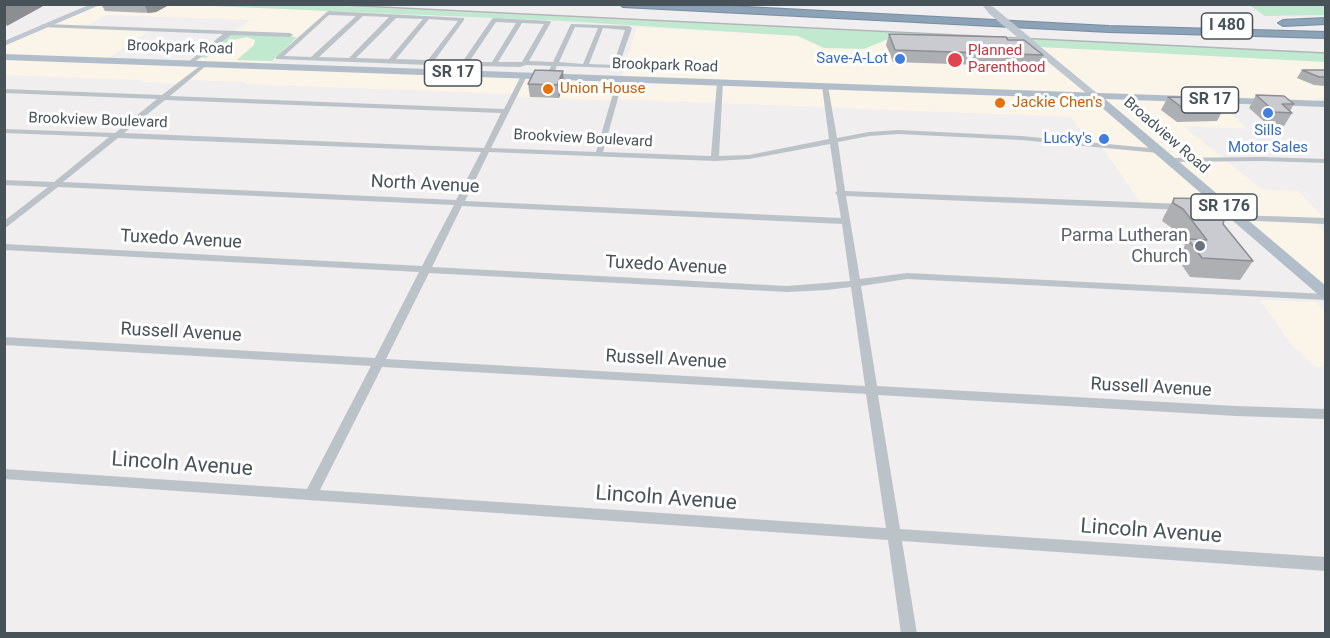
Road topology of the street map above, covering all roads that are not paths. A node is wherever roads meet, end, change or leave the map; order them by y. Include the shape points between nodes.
1 (85, 4) edge
2 (99, 4) edge
3 (623, 4) edge
4 (752, 4) edge
5 (984, 4) edge
6 (361, 15) junction
7 (65, 16) junction
8 (394, 16) junction
9 (428, 17) junction
10 (520, 21) junction
11 (1326, 21) edge
12 (1128, 23) junction
13 (42, 26) junction
14 (601, 27) junction
15 (1326, 28) edge
16 (229, 33) junction
17 (290, 35) dead end
18 (1326, 36) edge
19 (4, 44) edge
20 (4, 57) edge
21 (313, 59) junction
22 (351, 60) junction
23 (375, 61) junction
24 (391, 62) junction
25 (429, 63) junction
26 (465, 63) junction
27 (525, 63) junction
28 (189, 64) junction
29 (205, 64) junction
30 (494, 64) junction
31 (555, 64) junction
32 (585, 66) junction
33 (367, 70) junction
34 (524, 76) junction
35 (549, 77) junction
36 (620, 80) junction
37 (720, 82) junction
38 (825, 86) junction
39 (4, 92) edge
40 (1095, 96) junction
41 (162, 98) junction
42 (1326, 104) edge
43 (504, 111) junction
44 (4, 131) edge
45 (117, 136) junction
46 (832, 141) junction
47 (486, 148) junction
48 (1158, 151) junction
49 (599, 154) junction
50 (715, 159) junction
51 (1169, 160) junction
52 (1326, 161) edge
53 (4, 182) edge
54 (57, 184) junction
55 (840, 193) junction
56 (458, 203) junction
57 (1197, 208) edge
58 (1208, 208) edge
59 (1226, 209) junction
60 (1236, 218) junction
61 (845, 221) junction
62 (1326, 221) edge
63 (4, 226) edge
64 (4, 247) edge
65 (425, 269) junction
66 (853, 284) junction
67 (1326, 296) edge
68 (4, 341) edge
69 (377, 362) junction
70 (870, 390) junction
71 (1326, 414) edge
72 (4, 474) edge
73 (310, 496) junction
74 (894, 536) junction
75 (1326, 564) edge
76 (909, 633) edge

1 - 7 main road
2 - 7 main road
3 - 18 highway, I 480 via 988,24
4 - 12 highway, I 480
5 - 40 main road, Broadview Road, bridge
6 - 8 street
6 - 21 street
6 - 21 street via 328,13 278,58
7 - 13 main road
8 - 9 street
8 - 22 street
9 - 24 street
9 - 25 street via 462,19
10 - 26 street via 494,20
10 - 27 street via 548,22
10 - 30 street
11 - 12 highway
12 - 15 highway, I 480
13 - 16 street
13 - 19 main road
14 - 31 street via 573,25
14 - 32 street
14 - 32 street via 629,28 616,67
16 - 17 street
16 - 28 street
20 - 28 main road, Brookpark Road / SR 17
21 - 22 street
22 - 23 street
23 - 24 street
23 - 33 street
24 - 25 street
25 - 26 street
26 - 30 street
27 - 30 street
27 - 31 street
28 - 29 main road, Brookpark Road / SR 17
29 - 33 main road, Brookpark Road / SR 17
29 - 41 street
31 - 32 street
31 - 35 street
33 - 34 main road, Brookpark Road / SR 17
34 - 35 main road, Brookpark Road / SR 17
34 - 43 street
35 - 36 main road, Brookpark Road / SR 17
36 - 37 main road, Brookpark Road / SR 17
36 - 49 street
37 - 38 main road, Brookpark Road / SR 17
37 - 50 street
38 - 40 main road, Brookpark Road / SR 17
38 - 46 street
39 - 41 street
40 - 42 main road, Brookpark Road / SR 17
40 - 48 main road, Broadview Road / SR 176
41 - 43 street
41 - 45 street
43 - 47 street
44 - 45 street, Brookview Boulevard
45 - 47 street, Brookview Boulevard
45 - 54 street
46 - 48 street, Brookview Boulevard via 898,132
46 - 50 street, Brookview Boulevard
46 - 55 street
47 - 49 street, Brookview Boulevard
47 - 56 street
48 - 51 main road, Broadview Road / SR 176
49 - 50 street, Brookview Boulevard
51 - 52 street
51 - 59 main road, Broadview Road / SR 176
53 - 54 street, North Avenue
54 - 56 street, North Avenue
54 - 63 street
55 - 57 street
55 - 61 street
56 - 61 street, North Avenue
56 - 65 street
58 - 59 street
59 - 60 main road, Broadview Road / SR 176
60 - 62 street
60 - 67 main road, Broadview Road / SR 176
61 - 66 street
64 - 65 street, Tuxedo Avenue
65 - 66 street, Tuxedo Avenue via 787,289
65 - 69 street
66 - 67 street, Tuxedo Avenue via 907,276
66 - 70 street
68 - 69 street, Russell Avenue
69 - 70 street, Russell Avenue
69 - 73 street
70 - 71 street, Russell Avenue
70 - 74 street
72 - 73 street, Lincoln Avenue
73 - 74 street, Lincoln Avenue
74 - 75 street, Lincoln Avenue
74 - 76 street

